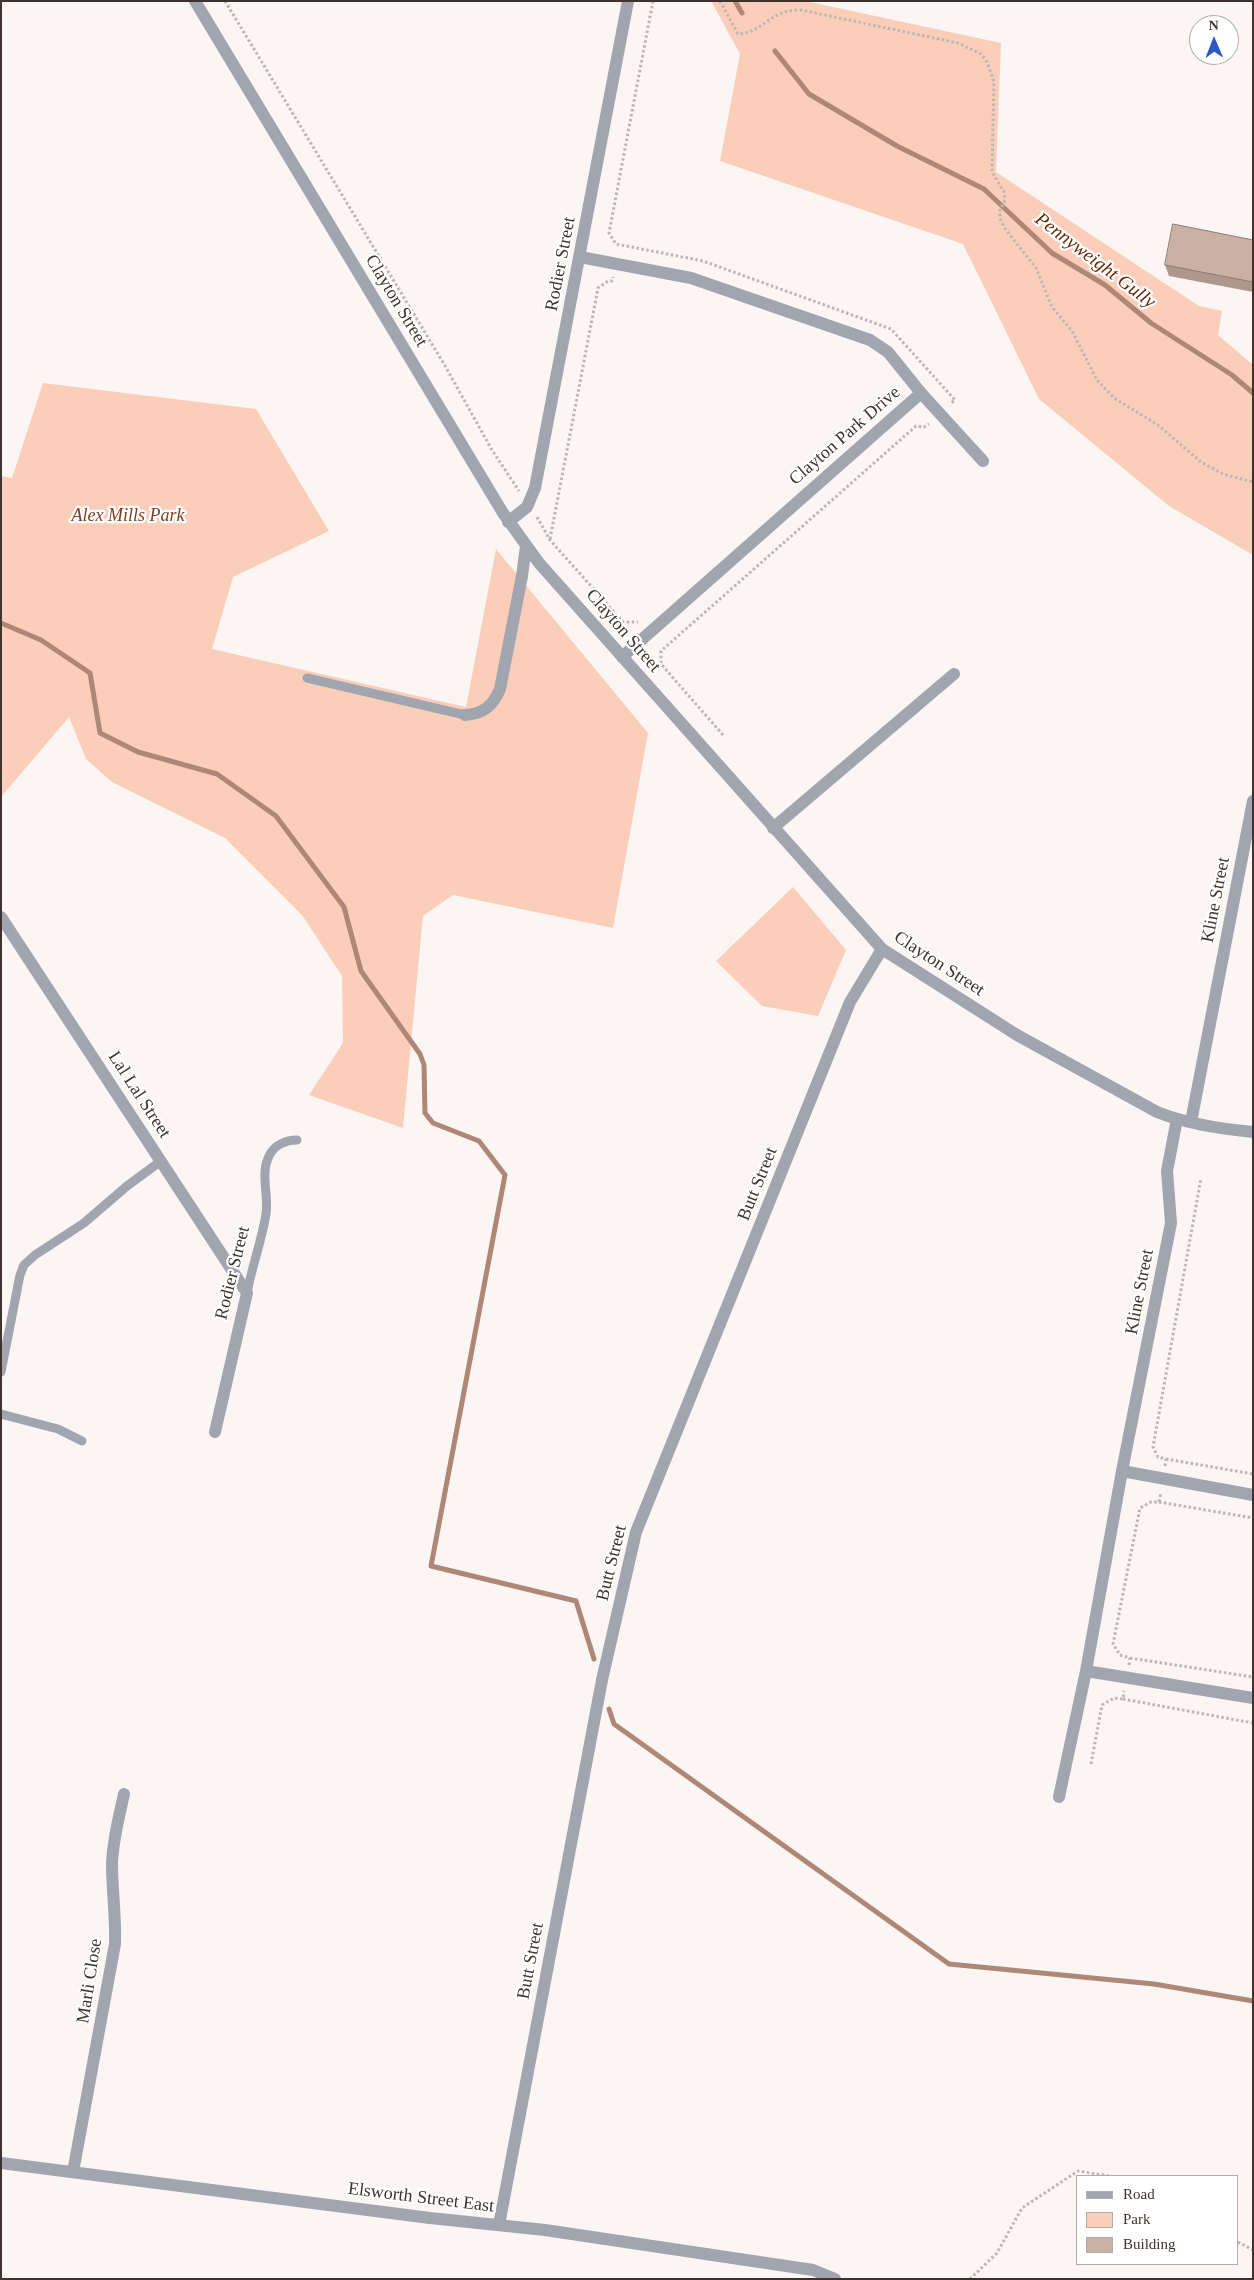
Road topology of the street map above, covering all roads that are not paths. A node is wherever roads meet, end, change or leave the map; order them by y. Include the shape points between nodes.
1 (195, 1) edge
2 (628, 1) edge
3 (580, 257) junction
4 (921, 393) junction
5 (983, 461) dead end
6 (508, 522) junction
7 (526, 546) junction
8 (622, 657) junction
9 (954, 674) dead end
10 (307, 678) dead end
11 (465, 715) joint
12 (1253, 801) edge
13 (773, 828) junction
14 (1, 917) edge
15 (882, 949) junction
16 (1177, 1120) junction
17 (1191, 1122) junction
18 (1253, 1132) edge
19 (297, 1140) dead end
20 (161, 1161) junction
21 (247, 1293) junction
22 (1, 1372) edge
23 (1, 1414) edge
24 (215, 1432) dead end
25 (82, 1441) dead end
26 (1122, 1471) junction
27 (1253, 1495) edge
28 (1086, 1671) junction
29 (1253, 1698) edge
30 (124, 1794) dead end
31 (1060, 1797) dead end
32 (1, 2163) edge
33 (73, 2172) junction
34 (499, 2224) junction
35 (835, 2279) edge

1 - 6 street, Clayton Street
2 - 3 street, Rodier Street
3 - 4 street, Clayton Park Drive via 699,280 870,340 888,352
3 - 6 street, Rodier Street via 536,482 529,505
4 - 5 street
4 - 8 street, Clayton Park Drive
6 - 7 street, Clayton Street
7 - 8 street, Clayton Street
7 - 11 street via 500,689 487,709
8 - 13 street, Clayton Street
9 - 13 street
10 - 11 lane
12 - 17 street, Kline Street
13 - 15 street, Clayton Street
14 - 20 street, Lal Lal Street
15 - 16 street, Clayton Street via 1017,1035 1132,1100
15 - 34 street, Butt Street via 850,1002 636,1532 602,1680
16 - 17 street, Clayton Street
16 - 26 street, Kline Street via 1168,1171 1172,1223
17 - 18 street, Clayton Street
19 - 21 lane, Rodier Street via 279,1144 268,1159 265,1171 266,1211
20 - 21 street, Lal Lal Street
20 - 22 lane via 24,1266
21 - 24 street, Rodier Street
23 - 25 lane via 58,1429
26 - 27 street
26 - 28 street, Kline Street
28 - 29 street
28 - 31 street, Kline Street
30 - 33 street, Marli Close via 112,1864 115,1944
32 - 33 street, Elsworth Street East
33 - 34 street, Elsworth Street East
34 - 35 street, Elsworth Street East via 813,2270

